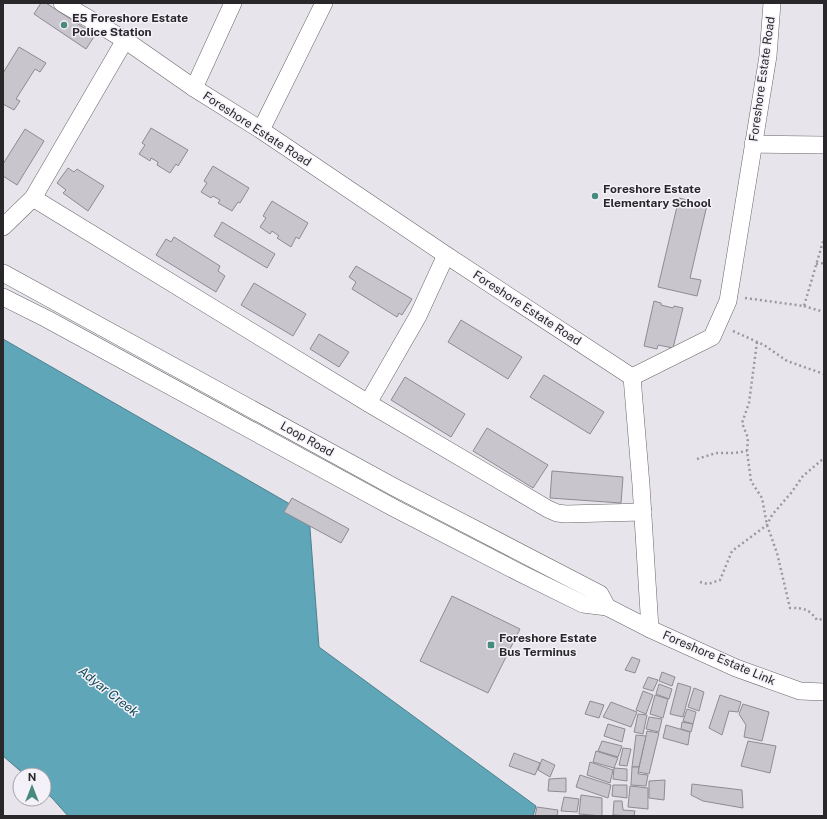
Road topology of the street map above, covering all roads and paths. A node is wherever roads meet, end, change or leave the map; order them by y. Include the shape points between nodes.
1 (62, 3) edge
2 (233, 3) edge
3 (324, 3) edge
4 (772, 3) edge
5 (125, 40) junction
6 (194, 88) junction
7 (261, 130) junction
8 (753, 144) junction
9 (824, 145) edge
10 (33, 198) junction
11 (3, 227) edge
12 (824, 238) edge
13 (446, 255) junction
14 (824, 263) edge
15 (816, 264) junction
16 (3, 273) edge
17 (729, 296) junction
18 (3, 297) edge
19 (804, 306) junction
20 (824, 312) edge
21 (718, 324) junction
22 (757, 342) junction
23 (824, 374) edge
24 (632, 377) junction
25 (368, 403) junction
26 (747, 451) junction
27 (824, 458) edge
28 (698, 459) dead end
29 (643, 512) junction
30 (768, 525) junction
31 (700, 582) dead end
32 (612, 610) junction
33 (824, 619) edge
34 (650, 629) junction
35 (824, 692) edge

1 - 5 street, Foreshore Estate Road
2 - 6 street
3 - 7 street
4 - 8 street, Foreshore Estate Road via 768,56
5 - 6 street, Foreshore Estate Road
5 - 10 street
6 - 7 street, Foreshore Estate Road
7 - 13 street, Foreshore Estate Road
8 - 9 street
8 - 17 street, Foreshore Estate Road
10 - 11 street
10 - 25 street
12 - 15 path
13 - 24 street, Foreshore Estate Road
13 - 25 street via 418,316
14 - 15 path
15 - 19 path
16 - 32 street, Loop Road via 387,483 600,594
17 - 19 path
17 - 21 street, Foreshore Estate Road
18 - 32 street, Loop Road via 394,508 522,574 583,604
19 - 20 path
21 - 22 path
21 - 24 street, Foreshore Estate Road via 712,338
22 - 23 path via 787,360
22 - 26 path via 749,403 742,423 748,438
24 - 29 street
25 - 29 street via 557,513
26 - 28 path via 716,453
26 - 30 path via 751,482 762,498
27 - 30 path via 802,476 772,515
29 - 34 street
30 - 31 path via 732,551 720,580 708,584
30 - 33 path via 790,608 811,612 817,620
32 - 34 street, Foreshore Estate Link
34 - 35 street, Foreshore Estate Link via 736,668 800,691

